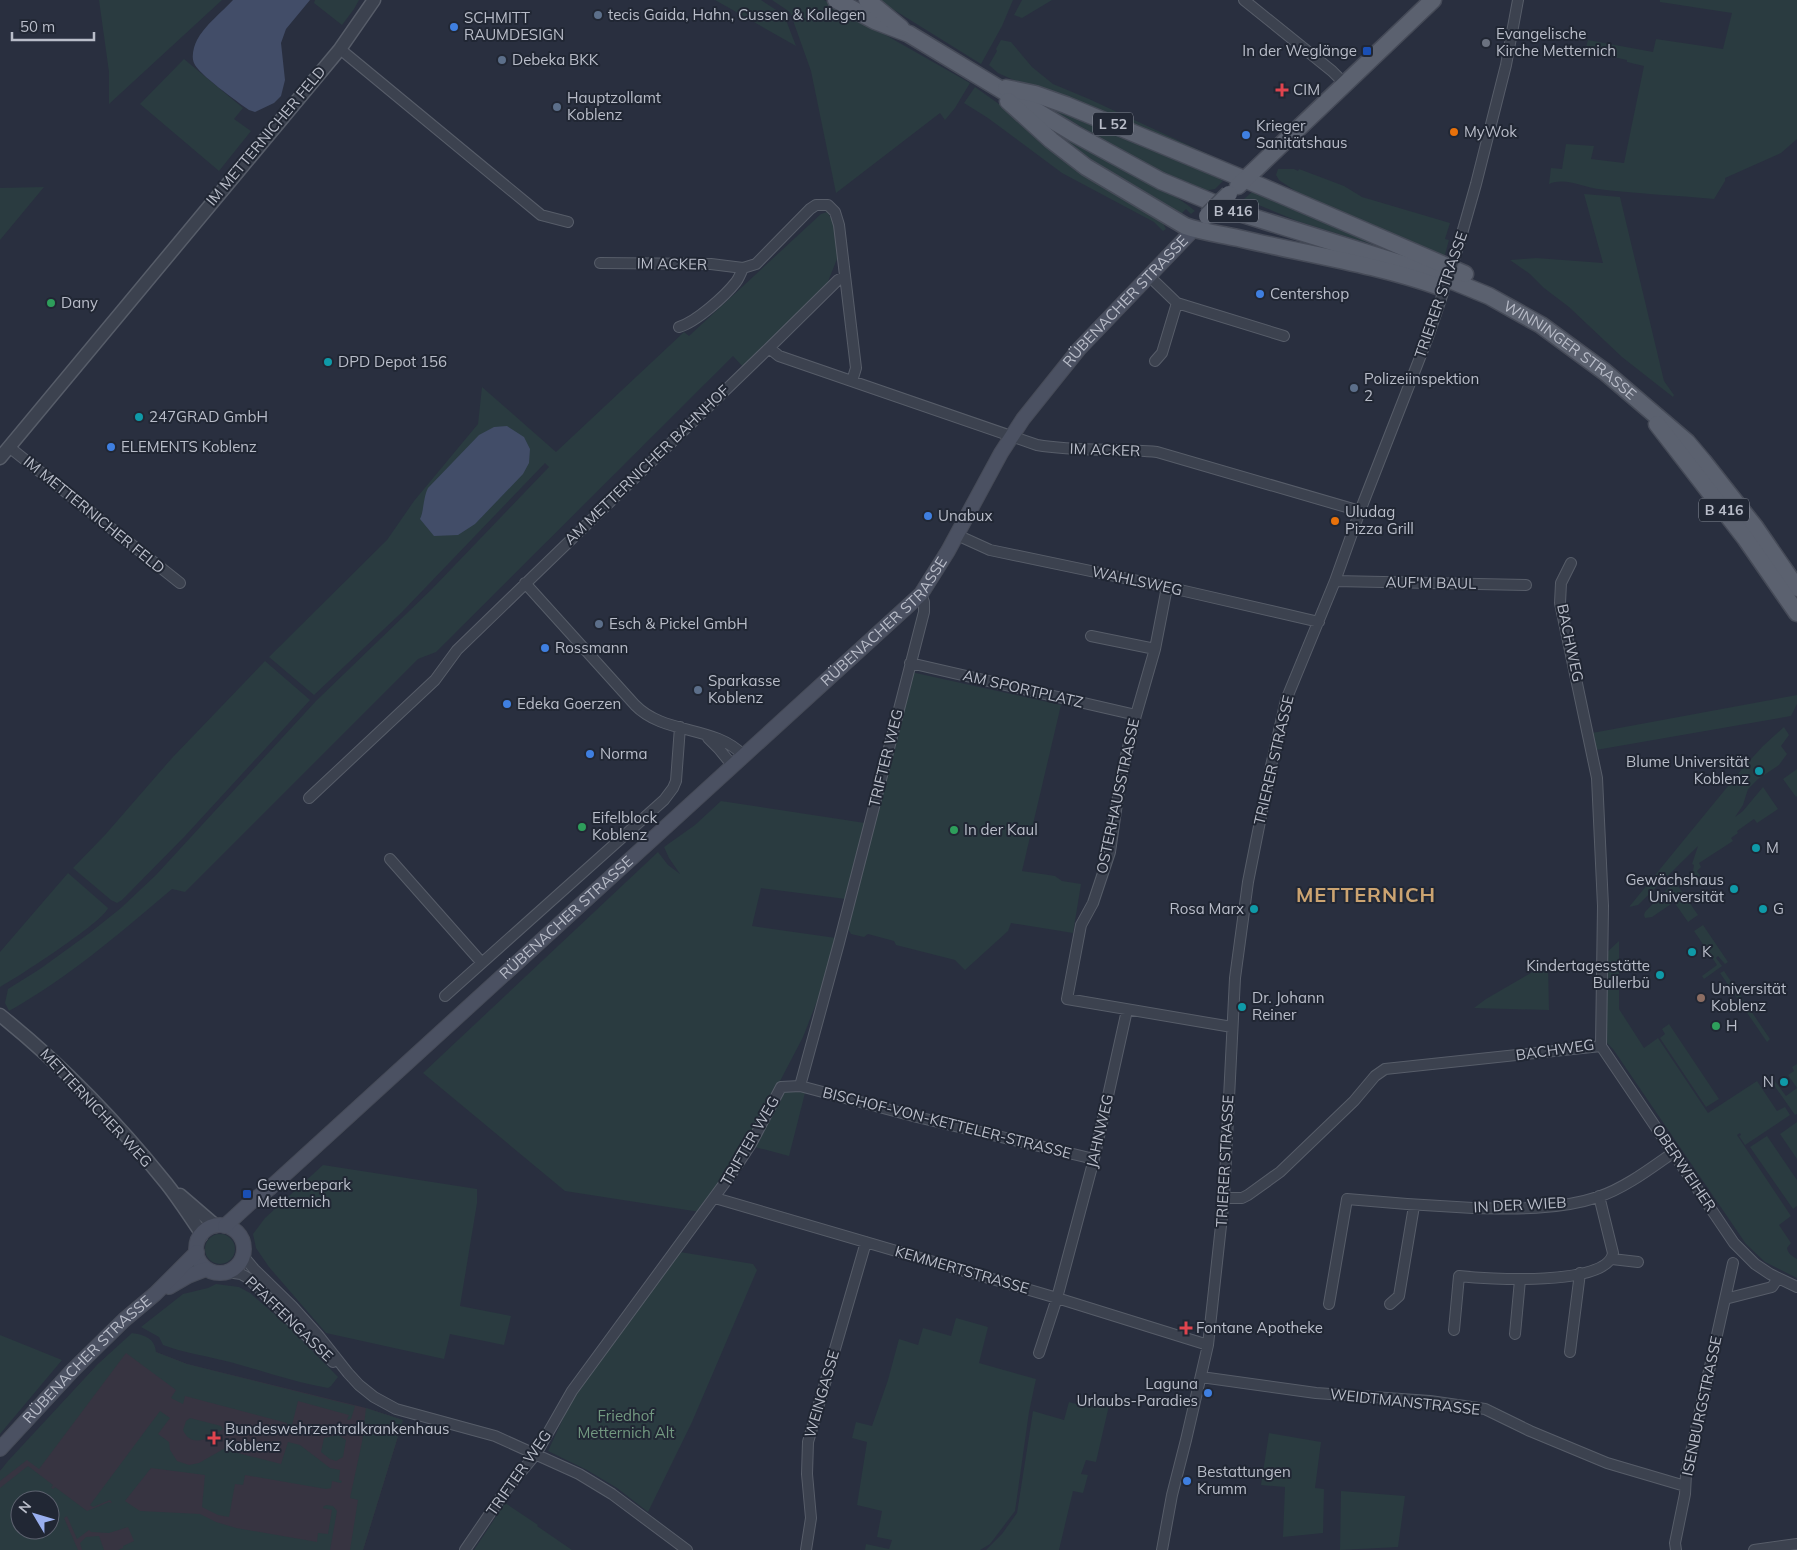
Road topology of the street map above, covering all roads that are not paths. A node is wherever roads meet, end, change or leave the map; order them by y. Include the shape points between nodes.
1 (374, 0) edge
2 (836, 0) edge
3 (867, 0) edge
4 (1244, 0) edge
5 (1433, 0) edge
6 (1518, 0) edge
7 (909, 34) junction
8 (340, 49) junction
9 (1345, 84) junction
10 (994, 86) junction
11 (1245, 180) junction
12 (568, 222) dead end
13 (1194, 229) junction
14 (600, 263) dead end
15 (743, 268) junction
16 (1149, 276) junction
17 (844, 277) junction
18 (1489, 296) junction
19 (1177, 303) junction
20 (679, 327) dead end
21 (1284, 336) dead end
22 (769, 348) junction
23 (1154, 361) dead end
24 (852, 381) junction
25 (1647, 410) junction
26 (1012, 435) junction
27 (9, 447) junction
28 (0, 458) edge
29 (1360, 511) junction
30 (957, 535) junction
31 (1571, 563) dead end
32 (1335, 581) junction
33 (525, 582) junction
34 (180, 583) dead end
35 (1526, 584) dead end
36 (1167, 587) junction
37 (1797, 588) edge
38 (921, 594) junction
39 (1797, 613) edge
40 (1319, 622) junction
41 (1091, 636) dead end
42 (1155, 649) junction
43 (910, 663) junction
44 (1136, 715) junction
45 (680, 727) junction
46 (703, 734) junction
47 (743, 755) junction
48 (732, 765) junction
49 (309, 798) dead end
50 (390, 859) dead end
51 (482, 962) junction
52 (445, 996) dead end
53 (1127, 1010) junction
54 (0, 1015) edge
55 (1232, 1026) junction
56 (1601, 1046) junction
57 (800, 1086) junction
58 (1674, 1152) junction
59 (1094, 1159) junction
60 (167, 1184) junction
61 (270, 1188) junction
62 (1599, 1196) junction
63 (715, 1198) junction
64 (1224, 1198) junction
65 (1414, 1206) junction
66 (221, 1226) junction
67 (201, 1236) junction
68 (240, 1237) junction
69 (866, 1242) junction
70 (197, 1252) junction
71 (243, 1256) junction
72 (1612, 1259) junction
73 (1638, 1262) dead end
74 (1733, 1263) dead end
75 (206, 1269) junction
76 (227, 1272) junction
77 (1580, 1273) junction
78 (1778, 1278) junction
79 (1520, 1280) junction
80 (1797, 1287) edge
81 (155, 1294) junction
82 (1057, 1298) junction
83 (1725, 1299) junction
84 (1329, 1304) dead end
85 (1390, 1304) dead end
86 (1454, 1330) dead end
87 (1515, 1334) dead end
88 (1208, 1345) junction
89 (1570, 1352) dead end
90 (1039, 1353) dead end
91 (348, 1373) junction
92 (1201, 1377) junction
93 (0, 1449) edge
94 (536, 1454) junction
95 (1685, 1486) junction
96 (1797, 1544) edge
97 (1766, 1549) edge
98 (465, 1550) edge
99 (687, 1550) edge
100 (806, 1550) edge
101 (1162, 1550) edge
102 (1676, 1550) edge
103 (1754, 1550) edge

1 - 8 street, IM METTERNICHER FELD
2 - 7 main road, L 52 via 870,19
3 - 7 main road, L 52
4 - 9 street
5 - 9 main road, RÜBENACHER STRASSE / B 416
6 - 29 street, TRIERER STRASSE, bridge via 1511,45 1459,244 1428,337
7 - 10 main road, L 52
8 - 12 street via 541,215
8 - 27 street, IM METTERNICHER FELD
9 - 11 main road, RÜBENACHER STRASSE / B 416
10 - 11 main road, L 52 via 1035,94 1066,105
10 - 13 main road, L 52 via 1016,110 1066,153
10 - 18 main road, B 416 via 1136,168 1205,200 1421,269
11 - 13 main road, RÜBENACHER STRASSE / B 416, bridge
11 - 18 main road, B 416 via 1463,273
13 - 16 main road, RÜBENACHER STRASSE
13 - 18 main road via 1384,271 1465,295
14 - 15 street, IM ACKER via 711,264
15 - 17 street via 756,264 810,209 822,204 832,208 837,218
15 - 20 street via 731,288 700,316
16 - 19 street
16 - 26 main road, RÜBENACHER STRASSE via 1064,366
17 - 22 street
17 - 24 street via 856,368
18 - 25 main road, WINNINGER STRASSE / B 416 via 1566,342
19 - 21 street
19 - 23 street via 1162,353
22 - 24 street, IM ACKER via 779,356
22 - 33 street, AM METTERNICHER BAHNHOF
24 - 26 street, IM ACKER
25 - 37 main road, WINNINGER STRASSE / B 416 via 1679,435 1703,461 1755,527
25 - 39 main road, WINNINGER STRASSE / B 416 via 1745,538
26 - 29 street, IM ACKER via 1037,445 1060,449 1157,452
26 - 30 main road, RÜBENACHER STRASSE
27 - 28 street, IM METTERNICHER FELD
27 - 34 street, IM METTERNICHER FELD
29 - 32 street, TRIERER STRASSE
30 - 36 street, WAHLSWEG via 990,550
30 - 38 main road, RÜBENACHER STRASSE
31 - 56 street, BACHWEG via 1560,583 1560,603 1597,778 1603,906
32 - 35 street, AUF'M BAUL
32 - 40 street, TRIERER STRASSE
33 - 45 street via 641,711
33 - 49 street, AM METTERNICHER BAHNHOF via 457,650 435,680
36 - 40 street, WAHLSWEG
36 - 42 street, OSTERHAUSSTRASSE
38 - 43 street, TRIFTER WEG via 924,612
38 - 47 main road, RÜBENACHER STRASSE
40 - 55 street, TRIERER STRASSE via 1286,700 1271,766 1246,891
41 - 42 street
42 - 44 street, OSTERHAUSSTRASSE
43 - 44 street, AM SPORTPLATZ
43 - 57 street, TRIFTER WEG
44 - 53 street, OSTERHAUSSTRASSE via 1121,776 1110,852 1093,904 1081,925 1067,999
45 - 46 street
45 - 51 street, RÜBENACHER STRASSE via 676,781 664,800
46 - 47 street
46 - 48 street
47 - 48 main road, RÜBENACHER STRASSE
48 - 61 main road, RÜBENACHER STRASSE
50 - 51 street, RÜBENACHER STRASSE
51 - 52 street, RÜBENACHER STRASSE
53 - 55 street
53 - 59 street, JAHNWEG
54 - 60 street, METTERNICHER WEG via 69,1075
55 - 64 street, TRIERER STRASSE
56 - 58 street, OBERWEIHER
56 - 64 street, BACHWEG via 1385,1068 1280,1172 1242,1198
57 - 59 street, BISCHOF-VON-KETTELER-STRASSE
57 - 63 street, TRIFTER WEG via 781,1087 751,1144
58 - 62 street, IN DER WIEB
58 - 78 street, OBERWEIHER via 1734,1243 1754,1264
59 - 82 street, JAHNWEG
60 - 66 street, METTERNICHER WEG
60 - 67 street, METTERNICHER WEG
61 - 66 main road, RÜBENACHER STRASSE
61 - 68 main road, RÜBENACHER STRASSE via 245,1220
62 - 65 street, IN DER WIEB via 1523,1208
62 - 72 street
63 - 69 street, KEMMERTSTRASSE
63 - 94 street, TRIFTER WEG via 572,1391
64 - 88 street, TRIERER STRASSE
65 - 84 street, IN DER WIEB via 1347,1199
65 - 85 street via 1400,1296
66 - 67 main road, RÜBENACHER STRASSE via 205,1231
66 - 68 main road
67 - 70 main road
68 - 71 main road
69 - 82 street, KEMMERTSTRASSE
69 - 100 street, WEINGASSE via 808,1442 811,1518
70 - 75 main road
70 - 81 main road, RÜBENACHER STRASSE
71 - 76 main road
71 - 91 street, PFAFFENGASSE via 292,1306
72 - 73 street
72 - 77 street via 1600,1268
74 - 83 street, ISENBURGSTRASSE
75 - 76 main road via 215,1273
75 - 81 main road, RÜBENACHER STRASSE
76 - 91 street, PFAFFENGASSE via 248,1278 331,1361
77 - 79 street
77 - 89 street
78 - 80 street, OBERWEIHER
78 - 83 street via 1772,1287
79 - 86 street via 1459,1276
79 - 87 street
81 - 93 main road, RÜBENACHER STRASSE via 72,1371
82 - 88 street, KEMMERTSTRASSE
82 - 90 street, JAHNWEG
83 - 95 street, ISENBURGSTRASSE
88 - 92 street, TRIERER STRASSE
91 - 94 street, PFAFFENGASSE via 365,1390 392,1408 495,1436
92 - 95 street, WEIDTMANSTRASSE via 1316,1393 1485,1409 1607,1463
92 - 101 street, TRIERER STRASSE
94 - 98 street, TRIFTER WEG via 506,1490
94 - 99 street, PFAFFENGASSE via 580,1474 612,1494
95 - 102 street, ISENBURGSTRASSE
96 - 97 street
97 - 103 street

